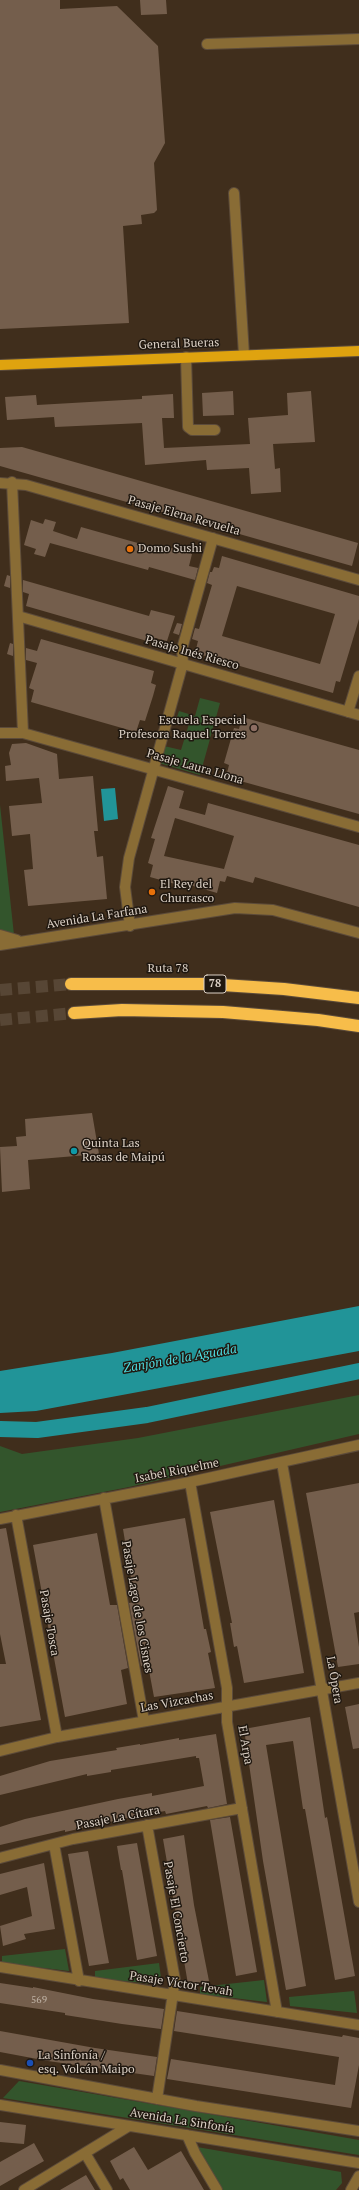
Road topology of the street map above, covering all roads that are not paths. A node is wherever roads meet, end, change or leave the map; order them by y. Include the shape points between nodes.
1 (359, 39) edge
2 (207, 44) dead end
3 (234, 193) dead end
4 (359, 351) edge
5 (244, 355) junction
6 (186, 356) junction
7 (0, 365) edge
8 (215, 430) dead end
9 (12, 482) junction
10 (0, 483) edge
11 (213, 538) junction
12 (359, 580) edge
13 (18, 616) junction
14 (183, 663) junction
15 (359, 676) edge
16 (348, 712) junction
17 (359, 715) edge
18 (0, 733) edge
19 (23, 733) junction
20 (154, 769) junction
21 (359, 827) edge
22 (130, 926) junction
23 (359, 933) edge
24 (0, 935) edge
25 (27, 941) junction
26 (0, 945) edge
27 (71, 984) tunnel mouth
28 (359, 998) edge
29 (74, 1013) tunnel mouth
30 (359, 1026) edge
31 (359, 1445) edge
32 (282, 1463) junction
33 (190, 1482) junction
34 (104, 1498) junction
35 (16, 1515) junction
36 (0, 1519) edge
37 (359, 1682) edge
38 (322, 1689) junction
39 (228, 1706) junction
40 (144, 1721) junction
41 (56, 1736) junction
42 (0, 1751) edge
43 (242, 1808) junction
44 (147, 1825) junction
45 (54, 1844) junction
46 (0, 1858) edge
47 (359, 1902) edge
48 (0, 1968) edge
49 (79, 1981) junction
50 (174, 1996) junction
51 (277, 2012) junction
52 (359, 2026) edge
53 (1, 2072) edge
54 (157, 2099) junction
55 (0, 2105) edge
56 (129, 2126) junction
57 (359, 2131) edge
58 (187, 2135) junction
59 (85, 2153) junction
60 (359, 2163) edge
61 (359, 2176) edge
62 (24, 2190) edge
63 (107, 2190) edge
64 (217, 2190) edge
65 (351, 2190) edge

1 - 2 street
3 - 5 street
4 - 5 main road, General Bueras
5 - 6 main road, General Bueras
6 - 7 main road, General Bueras
6 - 8 street via 188,427 192,430
9 - 10 street, Pasaje Elena Revuelta
9 - 11 street, Pasaje Elena Revuelta
9 - 13 street
11 - 12 street, Pasaje Elena Revuelta
11 - 14 street via 182,650
13 - 14 street, Pasaje Inés Riesco
13 - 19 street
14 - 16 street, Pasaje Inés Riesco
14 - 20 street
15 - 16 street
16 - 17 street, Pasaje Inés Riesco
18 - 19 street, Pasaje Laura Llona
19 - 20 street, Pasaje Laura Llona
20 - 21 street, Pasaje Laura Llona
20 - 22 street via 126,874
22 - 23 street, Avenida La Farfana via 215,911 256,908 290,913
22 - 25 street, Avenida La Farfana
24 - 25 street, Avenida La Farfana
25 - 26 street, Avenida La Farfana
27 - 28 highway, Ruta 78 / 78 via 207,984 284,989
29 - 30 highway via 122,1010 223,1012
31 - 32 street, Isabel Riquelme
32 - 33 street, Isabel Riquelme
32 - 38 street, La Ópera
33 - 34 street, Isabel Riquelme
33 - 39 street, El Arpa via 227,1688
34 - 35 street, Isabel Riquelme
34 - 40 street, Pasaje Lago de los Cisnes
35 - 36 street, Isabel Riquelme
35 - 41 street, Pasaje Tosca
37 - 38 street, Las Vizcachas
38 - 39 street, Las Vizcachas
38 - 47 street, La Ópera
39 - 40 street, Las Vizcachas
39 - 43 street, El Arpa via 227,1722
40 - 41 street, Las Vizcachas
41 - 42 street, Las Vizcachas
43 - 44 street, Pasaje La Cítara
43 - 51 street, El Arpa
44 - 45 street, Pasaje La Cítara
44 - 50 street, Pasaje El Concierto via 175,1980
45 - 46 street, Pasaje La Cítara
45 - 49 street
48 - 49 street, Pasaje Víctor Tevah
49 - 50 street, Pasaje Víctor Tevah
50 - 51 street, Pasaje Víctor Tevah
50 - 54 street, Pasaje El Concierto
51 - 52 street, Pasaje Víctor Tevah
53 - 54 street, Avenida La Sinfonía
54 - 57 street, Avenida La Sinfonía
55 - 56 street, Avenida La Sinfonía
56 - 58 street, Avenida La Sinfonía
56 - 59 street
58 - 60 street, Avenida La Sinfonía
58 - 64 street
59 - 62 street
59 - 63 street
61 - 65 street

